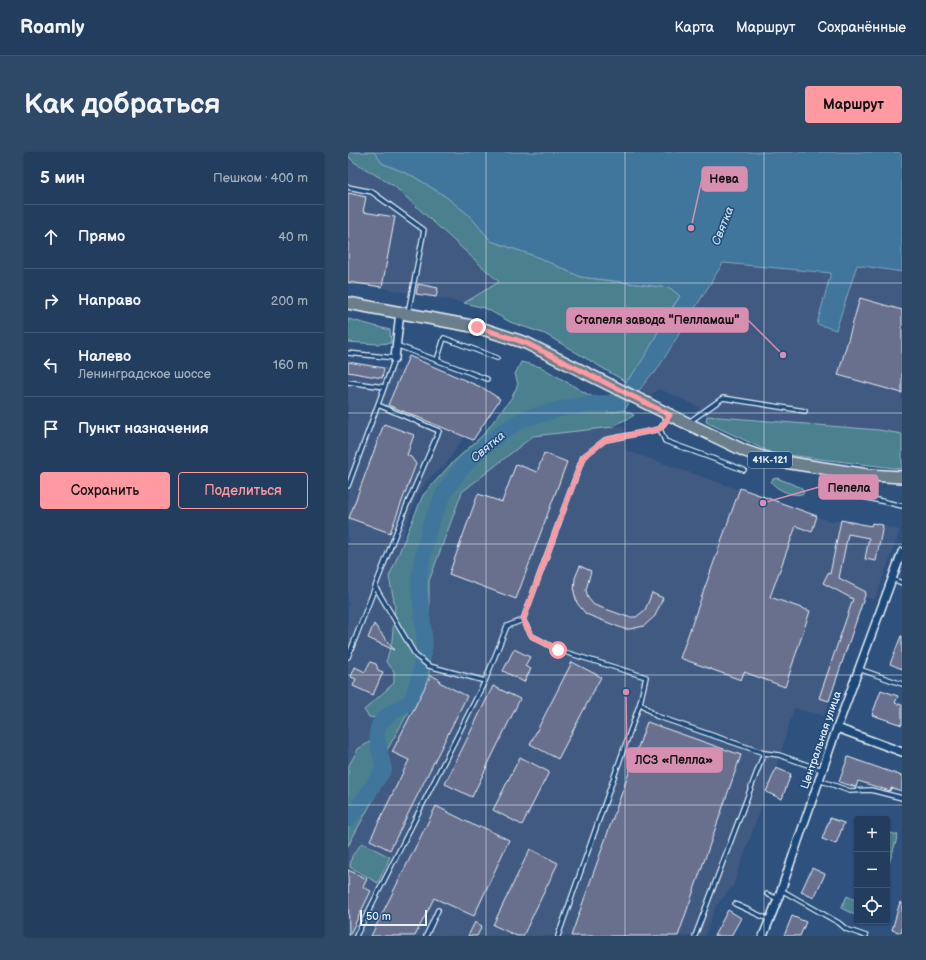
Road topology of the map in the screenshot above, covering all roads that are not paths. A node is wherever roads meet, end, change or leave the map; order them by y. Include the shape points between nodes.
1 (348, 187) edge
2 (348, 303) edge
3 (404, 313) junction
4 (396, 345) junction
5 (348, 353) edge
6 (395, 358) junction
7 (497, 358) dead end
8 (437, 360) junction
9 (487, 379) dead end
10 (348, 382) edge
11 (384, 387) junction
12 (378, 404) junction
13 (805, 411) dead end
14 (670, 415) junction
15 (687, 424) junction
16 (660, 429) junction
17 (744, 470) dead end
18 (899, 478) edge
19 (348, 486) edge
20 (822, 487) dead end
21 (902, 506) edge
22 (902, 552) edge
23 (892, 579) junction
24 (902, 583) edge
25 (376, 588) junction
26 (523, 620) junction
27 (348, 657) edge
28 (859, 669) junction
29 (485, 681) junction
30 (902, 684) edge
31 (640, 703) junction
32 (837, 728) junction
33 (902, 752) edge
34 (764, 753) junction
35 (822, 770) junction
36 (819, 780) junction
37 (902, 798) edge
38 (781, 890) junction
39 (767, 894) dead end
40 (778, 899) junction
41 (735, 904) dead end
42 (438, 910) dead end
43 (770, 921) junction
44 (356, 936) edge
45 (426, 936) edge
46 (558, 936) edge
47 (695, 936) edge
48 (763, 936) edge
49 (866, 936) edge

1 - 3 lane via 372,192 424,230
2 - 3 main road, 41К-121
3 - 4 street
3 - 14 main road, 41К-121 via 477,327 526,343
4 - 6 street
4 - 8 lane
5 - 6 lane
6 - 11 lane
7 - 8 lane via 444,338
8 - 9 lane
10 - 11 lane
11 - 12 lane
12 - 19 lane
12 - 25 lane via 439,431 406,507
13 - 15 lane via 723,398
14 - 15 main road, 41К-121
14 - 16 lane
15 - 18 main road, 41К-121 via 771,460
16 - 17 lane via 665,441
16 - 26 lane via 605,440 583,457
20 - 21 lane
22 - 23 street, Центральная улица
23 - 24 lane
23 - 28 street, Центральная улица
25 - 27 lane
25 - 29 lane via 416,656 430,666
26 - 29 lane via 507,626
26 - 31 lane via 532,636 558,650 646,677
28 - 30 lane
28 - 32 street, Центральная улица
29 - 44 lane
31 - 34 lane via 656,716
31 - 46 lane
32 - 33 street
32 - 35 street, Центральная улица
34 - 35 lane via 779,754
34 - 47 lane
35 - 36 street, Центральная улица
36 - 37 lane via 850,791 872,790
36 - 38 street, Центральная улица
38 - 40 street, Центральная улица
38 - 49 lane via 846,929
39 - 40 lane
40 - 43 street, Центральная улица
41 - 43 lane
42 - 45 lane
43 - 48 street, Центральная улица

